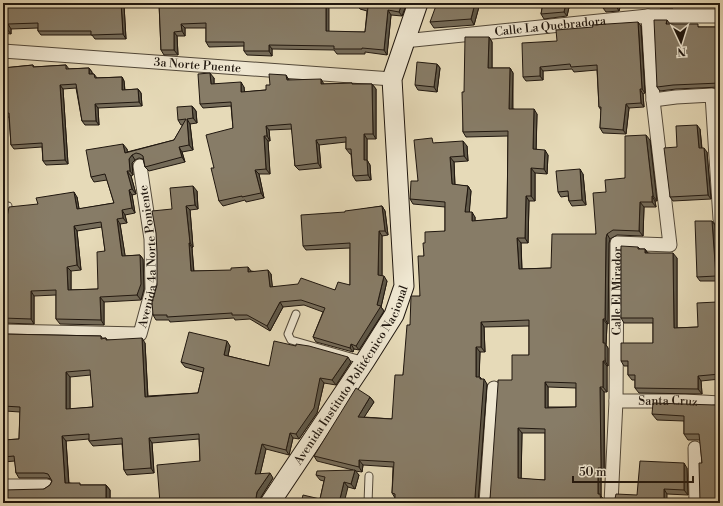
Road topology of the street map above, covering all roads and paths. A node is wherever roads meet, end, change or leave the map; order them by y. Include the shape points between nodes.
1 (418, 3) edge
2 (648, 16) junction
3 (720, 16) edge
4 (404, 41) junction
5 (3, 51) edge
6 (392, 79) junction
7 (653, 100) junction
8 (140, 166) dead end
9 (8, 206) edge
10 (720, 219) edge
11 (3, 236) edge
12 (296, 314) dead end
13 (5, 331) edge
14 (365, 361) junction
15 (494, 388) dead end
16 (616, 402) junction
17 (720, 404) edge
18 (694, 448) dead end
19 (369, 476) dead end
20 (3, 486) edge
21 (47, 486) edge
22 (270, 503) edge
23 (368, 503) edge
24 (486, 503) edge
25 (610, 503) edge
26 (696, 503) edge

1 - 4 street, Avenida Instituto Politécnico Nacional
2 - 3 street, Calle La Quebradora
2 - 4 street, Calle La Quebradora
2 - 7 street, Calle El Mirador
4 - 6 street, Avenida Instituto Politécnico Nacional
5 - 6 street, 3a Norte Puente
6 - 14 street, Avenida Instituto Politécnico Nacional via 404,286 394,315
7 - 10 street via 712,95
7 - 16 street, Calle El Mirador via 670,245 617,243
8 - 13 street, Avenida 4a Norte Poniente via 151,239 152,290 140,334
9 - 11 lane
12 - 14 lane via 288,334 292,340
14 - 22 street, Avenida Instituto Politécnico Nacional
15 - 24 street
16 - 17 street, Santa Cruz via 685,401
16 - 25 street, Calle El Mirador
18 - 26 street
19 - 23 lane
20 - 21 street

